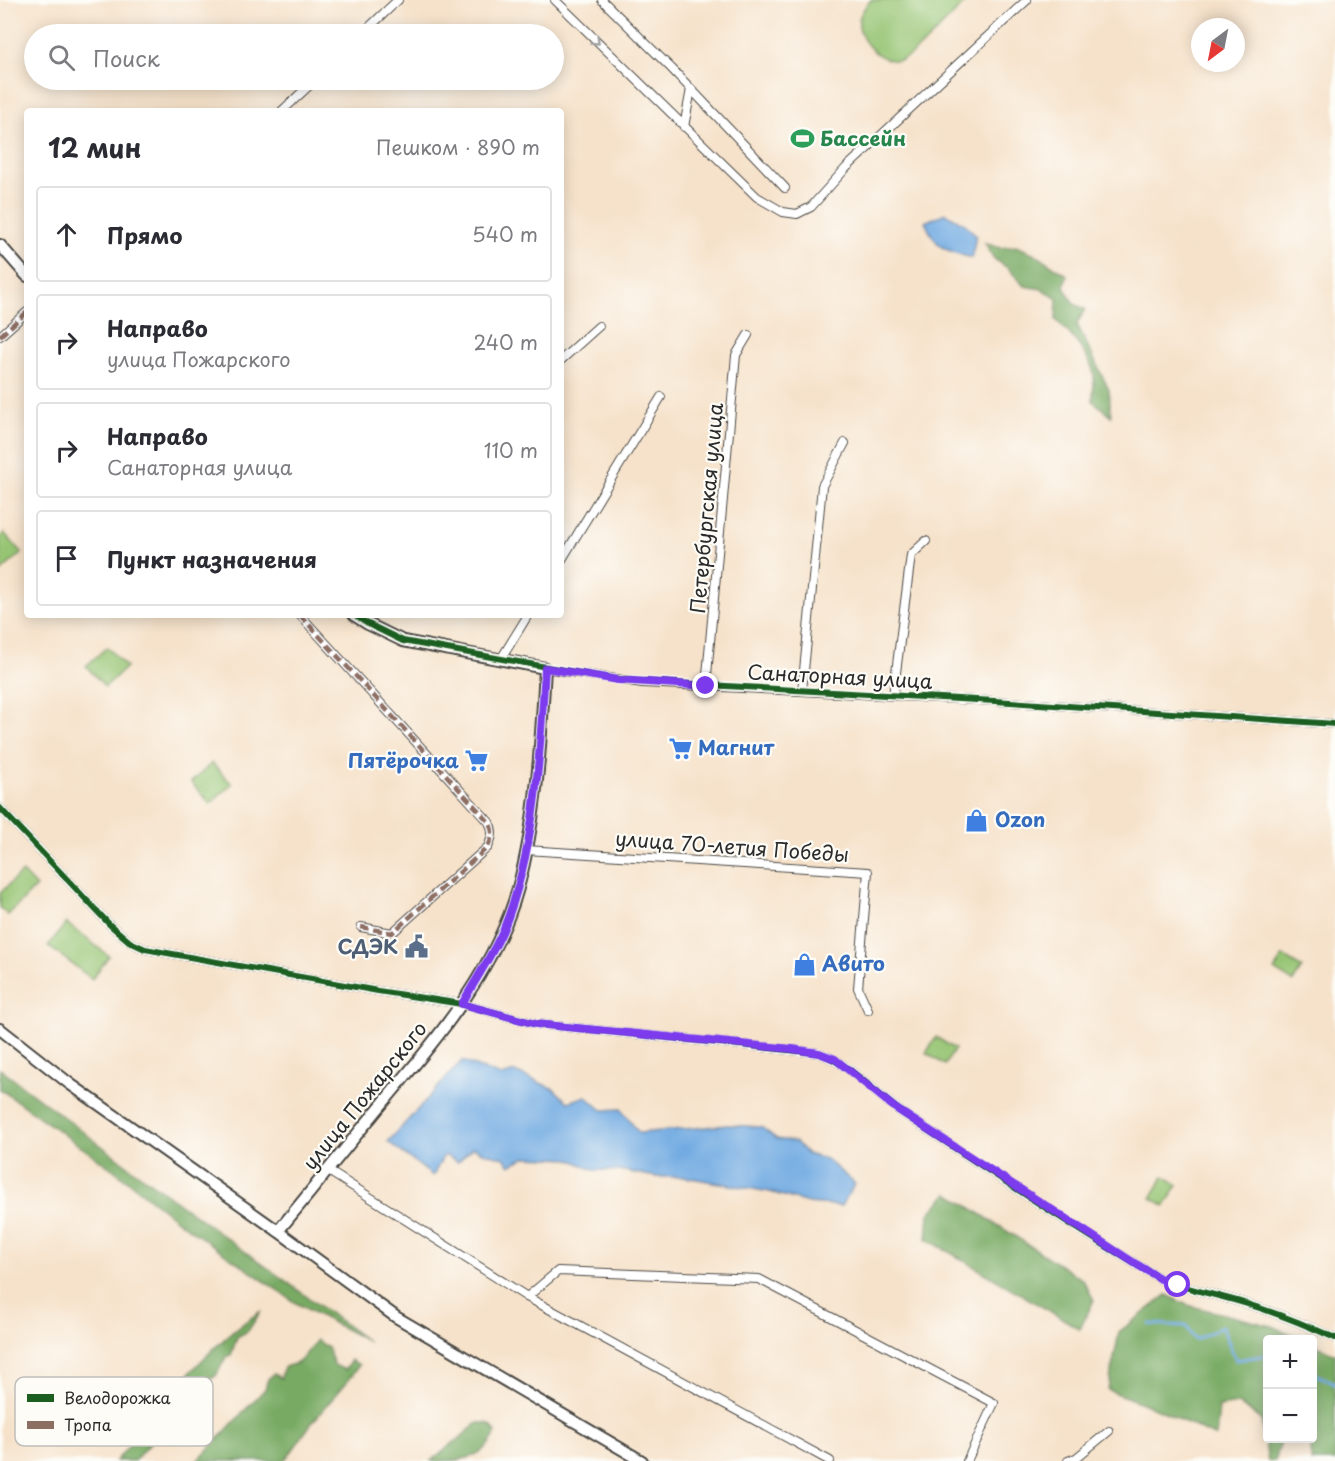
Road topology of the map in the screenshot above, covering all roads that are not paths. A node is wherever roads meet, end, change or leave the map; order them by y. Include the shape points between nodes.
1 (398, 0) edge
2 (555, 0) edge
3 (602, 0) edge
4 (1027, 0) edge
5 (373, 24) edge
6 (691, 89) junction
7 (304, 90) edge
8 (285, 108) edge
9 (684, 127) junction
10 (785, 188) dead end
11 (0, 245) edge
12 (24, 273) edge
13 (24, 315) edge
14 (599, 326) dead end
15 (748, 335) dead end
16 (0, 336) edge
17 (564, 357) edge
18 (661, 397) dead end
19 (845, 443) dead end
20 (926, 541) dead end
21 (564, 556) edge
22 (303, 618) edge
23 (359, 618) edge
24 (526, 618) edge
25 (501, 659) junction
26 (545, 668) junction
27 (706, 686) junction
28 (802, 691) junction
29 (893, 696) junction
30 (1335, 724) edge
31 (0, 808) edge
32 (526, 850) junction
33 (361, 927) dead end
34 (462, 1004) junction
35 (868, 1010) dead end
36 (0, 1029) edge
37 (327, 1170) junction
38 (278, 1231) junction
39 (527, 1296) junction
40 (1335, 1338) edge
41 (1109, 1431) dead end
42 (642, 1461) edge
43 (830, 1461) edge
44 (967, 1461) edge
45 (1068, 1461) edge

1 - 5 street
2 -> 9 street
3 - 6 street
4 - 9 street via 846,168 811,207 797,214 783,212 756,197
6 - 9 street
6 - 10 street
7 - 8 street
11 - 12 street
13 - 16 street
14 - 17 street
15 - 27 street, Петербургская улица via 736,355
18 - 21 street
19 - 28 street via 822,486
20 - 29 street via 910,555
22 - 33 street via 492,828 488,847 392,933
23 - 25 street, Санаторная улица via 403,641
24 - 25 street
25 - 26 street, Санаторная улица
26 - 27 street, Санаторная улица via 618,680
26 - 32 street, улица Пожарского
27 - 28 street, Санаторная улица
28 - 29 street, Санаторная улица
29 - 30 street, Санаторная улица
31 - 34 street via 110,925 138,946
32 - 34 street, улица Пожарского via 518,889 503,929
32 - 35 street, улица 70-летия Победы via 868,872 858,988
34 - 37 street, улица Пожарского
34 - 40 street via 536,1024 792,1049 835,1059 905,1114 1161,1279 1248,1304
36 - 38 street via 70,1084
37 - 38 street, улица Пожарского
37 - 39 street
38 - 42 street via 396,1317
39 - 43 street
39 - 44 street via 558,1271 759,1279 994,1403
41 - 45 street

